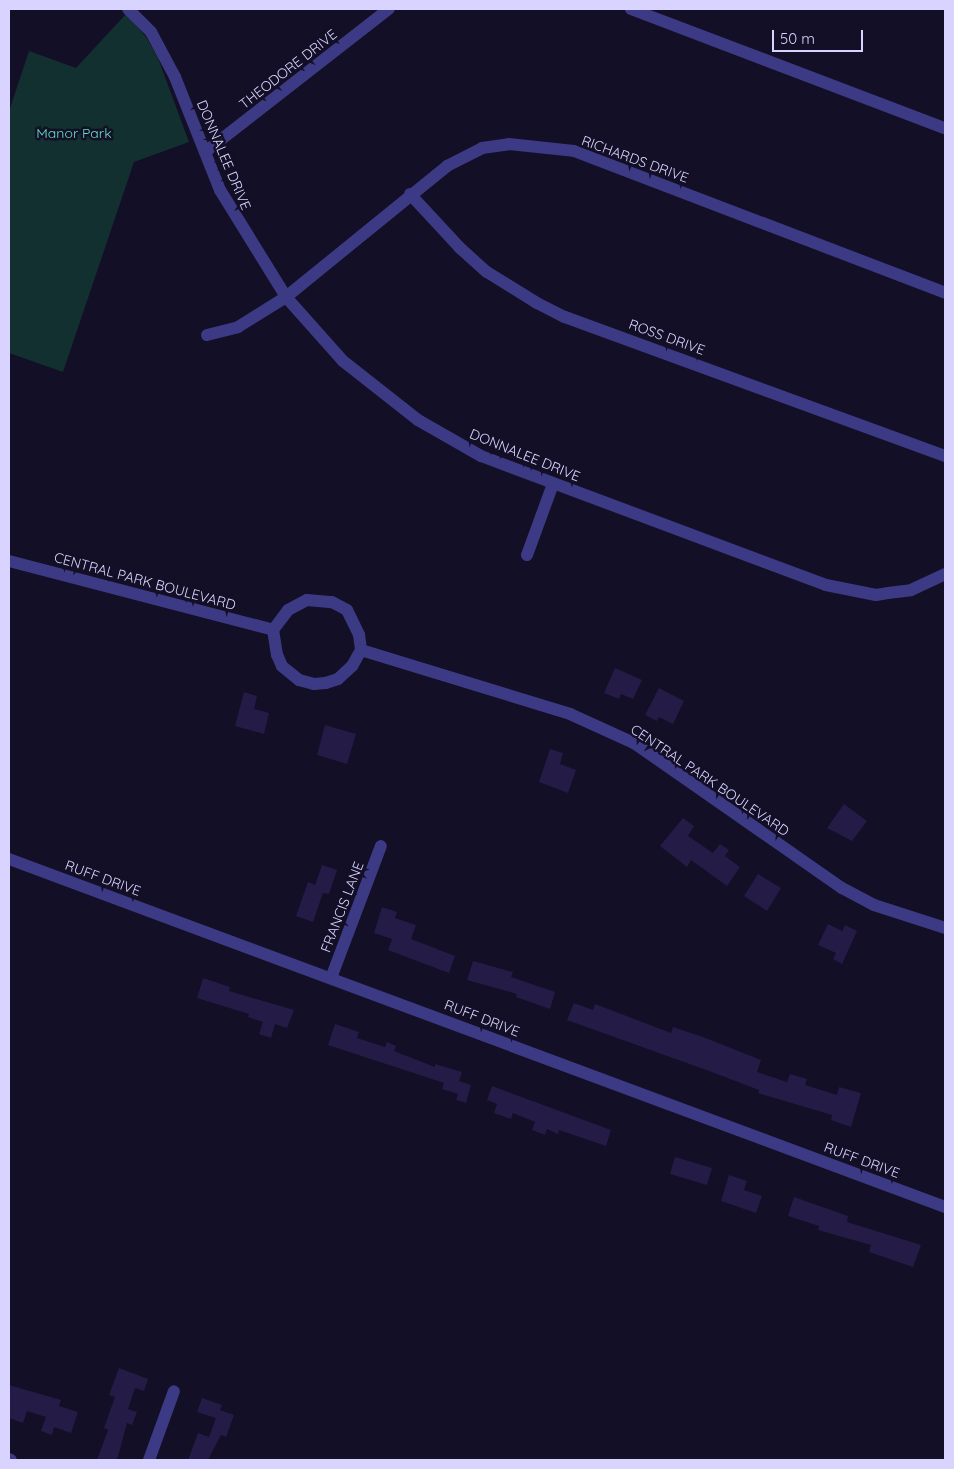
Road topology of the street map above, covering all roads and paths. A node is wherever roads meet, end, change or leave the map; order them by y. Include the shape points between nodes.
1 (128, 9) edge
2 (389, 9) edge
3 (631, 9) edge
4 (945, 128) edge
5 (204, 152) junction
6 (410, 194) junction
7 (945, 293) edge
8 (286, 297) junction
9 (207, 335) dead end
10 (945, 456) edge
11 (553, 484) junction
12 (527, 555) dead end
13 (9, 561) edge
14 (943, 580) edge
15 (273, 630) junction
16 (361, 650) junction
17 (381, 846) dead end
18 (9, 858) edge
19 (945, 928) edge
20 (331, 978) junction
21 (945, 1207) edge
22 (174, 1391) dead end
23 (149, 1460) edge

1 - 5 street, DONNALEE DRIVE via 151,32 175,77
2 - 5 street, THEODORE DRIVE
3 - 4 street
5 - 8 street, DONNALEE DRIVE via 236,221
6 - 7 street, RICHARDS DRIVE via 447,166 482,148 509,144 574,152
6 - 8 street, RICHARDS DRIVE
6 - 10 street, ROSS DRIVE via 487,272 544,306
8 - 9 street, RICHARDS DRIVE via 238,327
8 - 11 street, DONNALEE DRIVE via 343,361 418,420 482,456
11 - 12 street
11 - 14 street, DONNALEE DRIVE via 826,585 876,594 911,590
13 - 15 street, CENTRAL PARK BOULEVARD
15 - 16 street via 288,610 307,600 332,602 347,610 354,621
15 - 16 street via 276,656 282,666 299,680 314,684 338,679 352,666
16 - 19 street, CENTRAL PARK BOULEVARD via 570,714 634,743 842,888 874,905
17 - 20 street, FRANCIS LANE
18 - 20 street, RUFF DRIVE
20 - 21 street, RUFF DRIVE
22 - 23 street

